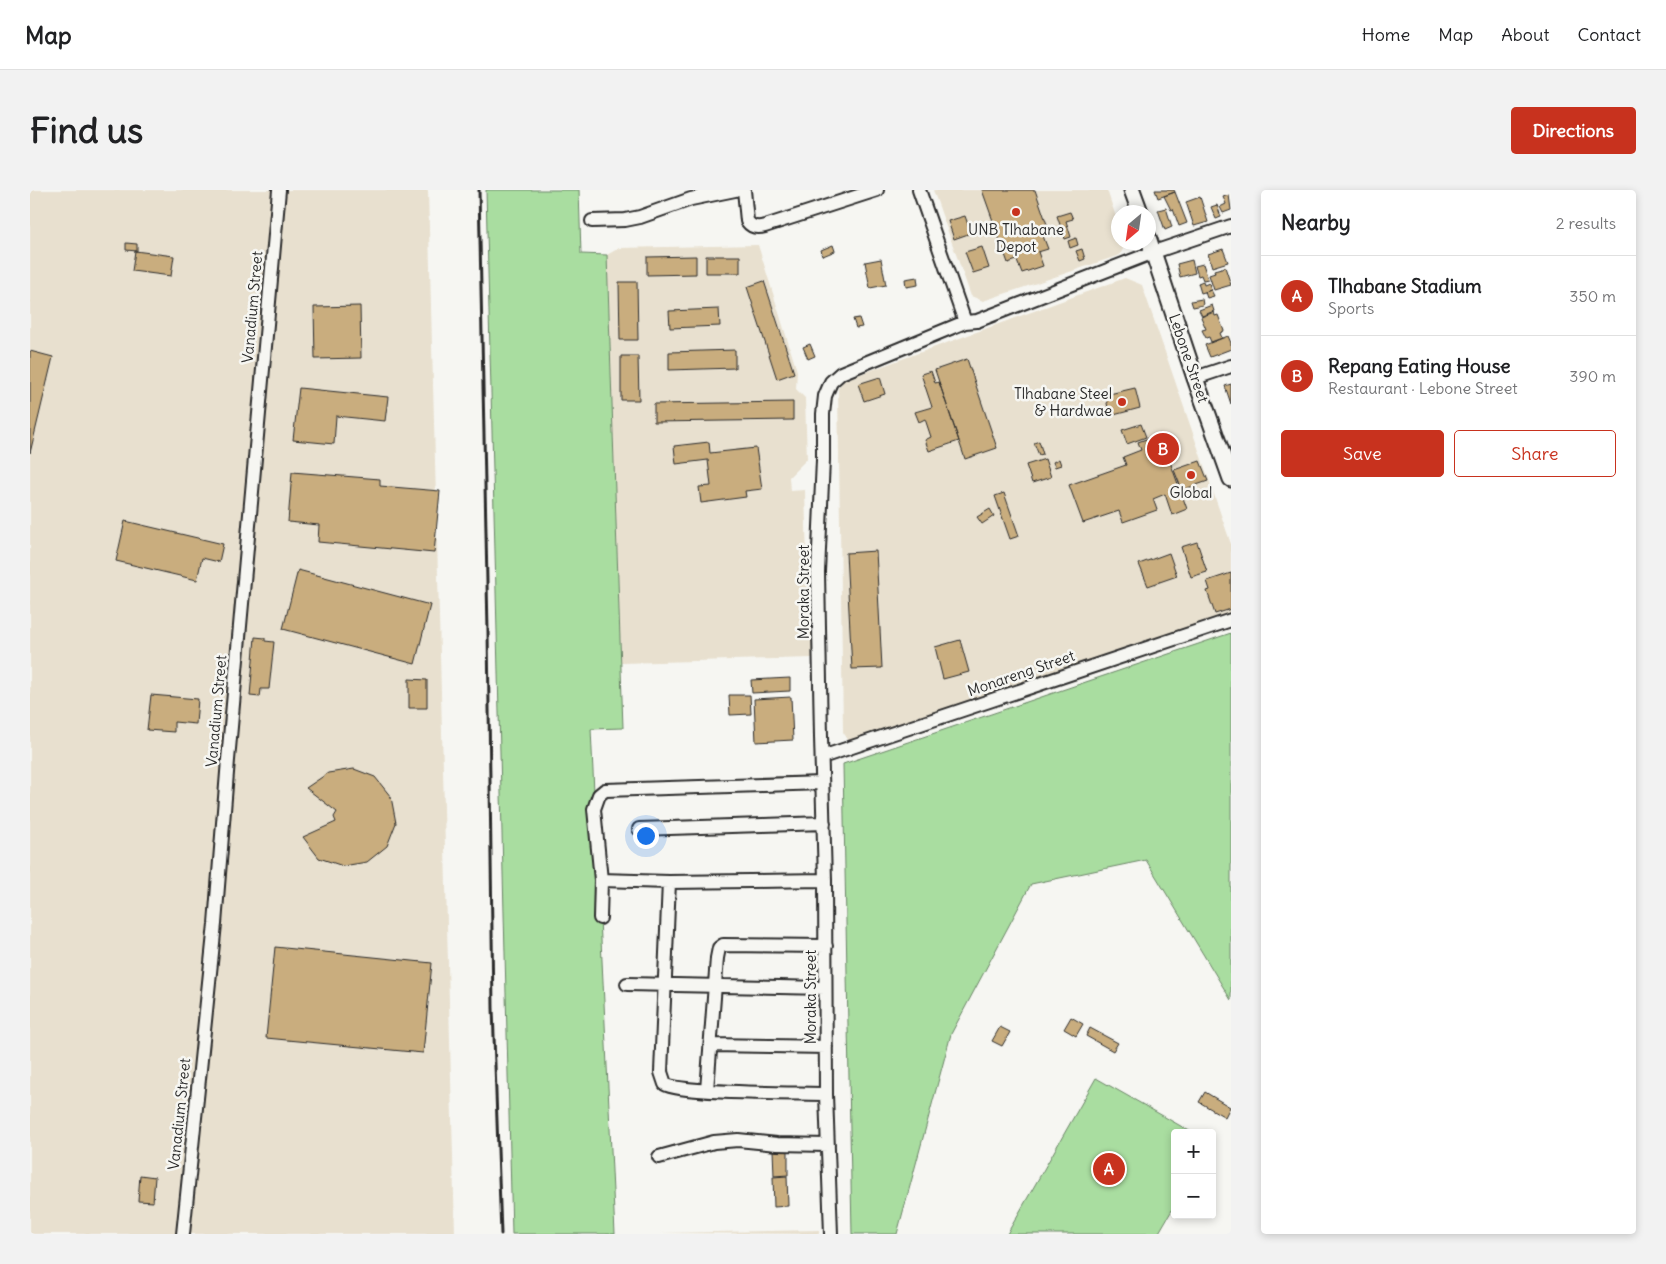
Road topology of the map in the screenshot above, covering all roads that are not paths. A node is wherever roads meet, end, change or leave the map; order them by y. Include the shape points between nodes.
1 (279, 190) edge
2 (735, 190) edge
3 (744, 190) edge
4 (876, 190) edge
5 (919, 190) edge
6 (1132, 190) edge
7 (1137, 205) edge
8 (592, 221) dead end
9 (1231, 226) edge
10 (1154, 252) junction
11 (965, 322) junction
12 (1231, 366) edge
13 (1195, 378) junction
14 (1231, 479) edge
15 (1231, 620) edge
16 (822, 757) junction
17 (822, 783) junction
18 (824, 823) junction
19 (638, 829) dead end
20 (602, 880) junction
21 (825, 880) junction
22 (669, 882) junction
23 (600, 918) dead end
24 (826, 946) junction
25 (627, 984) dead end
26 (664, 985) junction
27 (715, 986) junction
28 (825, 988) junction
29 (711, 1045) junction
30 (826, 1048) junction
31 (706, 1090) junction
32 (826, 1094) junction
33 (828, 1145) junction
34 (659, 1157) dead end
35 (183, 1234) edge
36 (831, 1234) edge

1 - 35 street, Vanadium Street via 215,924
2 - 8 street via 691,199 640,217
3 - 4 street via 747,220 756,227
5 - 11 street
6 - 7 street
9 - 10 street, Moraka Street
10 - 11 street, Moraka Street via 977,321
10 - 13 street, Lebone Street
11 - 16 street, Moraka Street via 841,373 831,382 825,396 818,572
12 - 13 street
13 - 14 street, Lebone Street
15 - 16 street, Monareng Street
16 - 17 street, Moraka Street
17 - 18 street, Moraka Street
17 - 20 street via 605,790 599,795 594,808
18 - 19 street
18 - 21 street, Moraka Street
20 - 22 street
20 - 23 street
21 - 22 street
21 - 24 street, Moraka Street
22 - 26 street
24 - 27 street via 723,945 718,953
24 - 28 street, Moraka Street
25 - 26 street
26 - 27 street
26 - 31 street via 661,1072 664,1081 672,1088
27 - 28 street
27 - 29 street
28 - 30 street, Moraka Street
29 - 30 street
29 - 31 street
30 - 32 street, Moraka Street
31 - 32 street
32 - 33 street, Moraka Street
33 - 34 street via 738,1140 714,1142
33 - 36 street, Moraka Street

